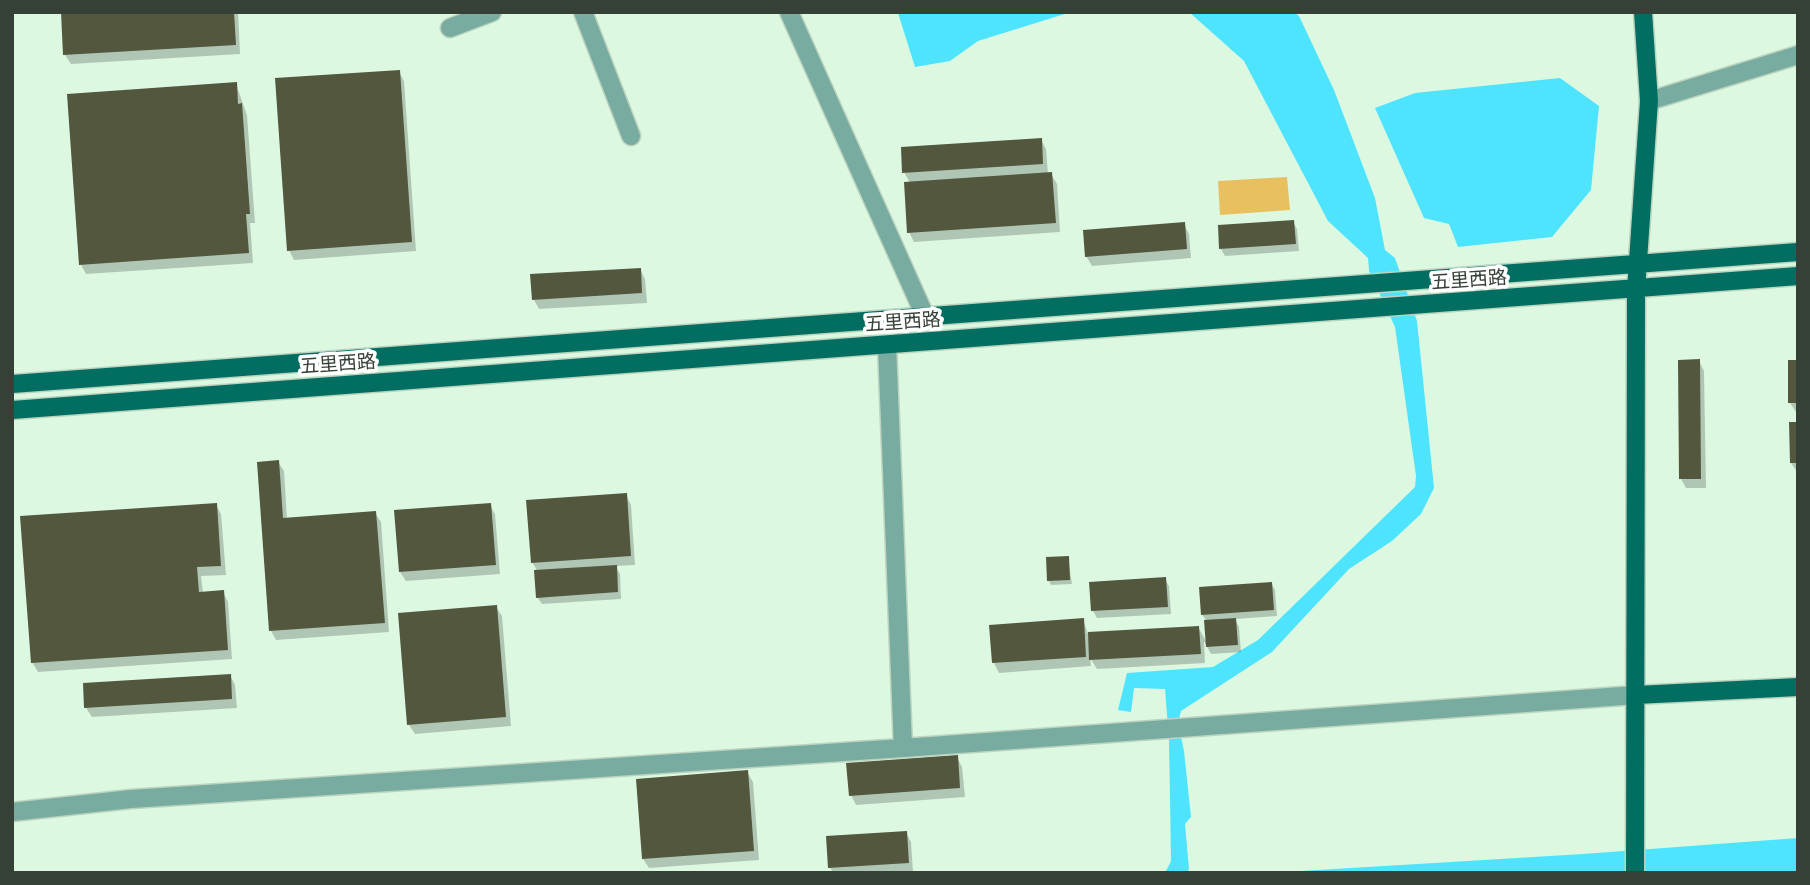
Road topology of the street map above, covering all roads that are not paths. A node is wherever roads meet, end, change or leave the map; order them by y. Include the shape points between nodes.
1 (492, 12) edge
2 (583, 12) edge
3 (789, 12) edge
4 (1643, 12) edge
5 (450, 28) dead end
6 (1798, 55) edge
7 (1649, 101) junction
8 (631, 136) dead end
9 (1798, 252) edge
10 (1637, 264) junction
11 (1798, 276) edge
12 (1636, 290) junction
13 (925, 316) junction
14 (887, 345) junction
15 (12, 384) edge
16 (12, 410) edge
17 (1798, 687) edge
18 (1636, 695) junction
19 (903, 748) junction
20 (12, 812) edge
21 (1635, 873) edge

1 - 5 street
2 - 8 street
3 - 13 street
4 - 7 main road
6 - 7 street
7 - 10 main road
9 - 10 main road, 五里西路
10 - 12 main road
10 - 13 main road, 五里西路
11 - 12 main road, 五里西路
12 - 14 main road, 五里西路
12 - 18 main road
13 - 15 main road, 五里西路
14 - 16 main road, 五里西路
14 - 19 street
17 - 18 main road
18 - 19 street
18 - 21 main road
19 - 20 street via 145,798

